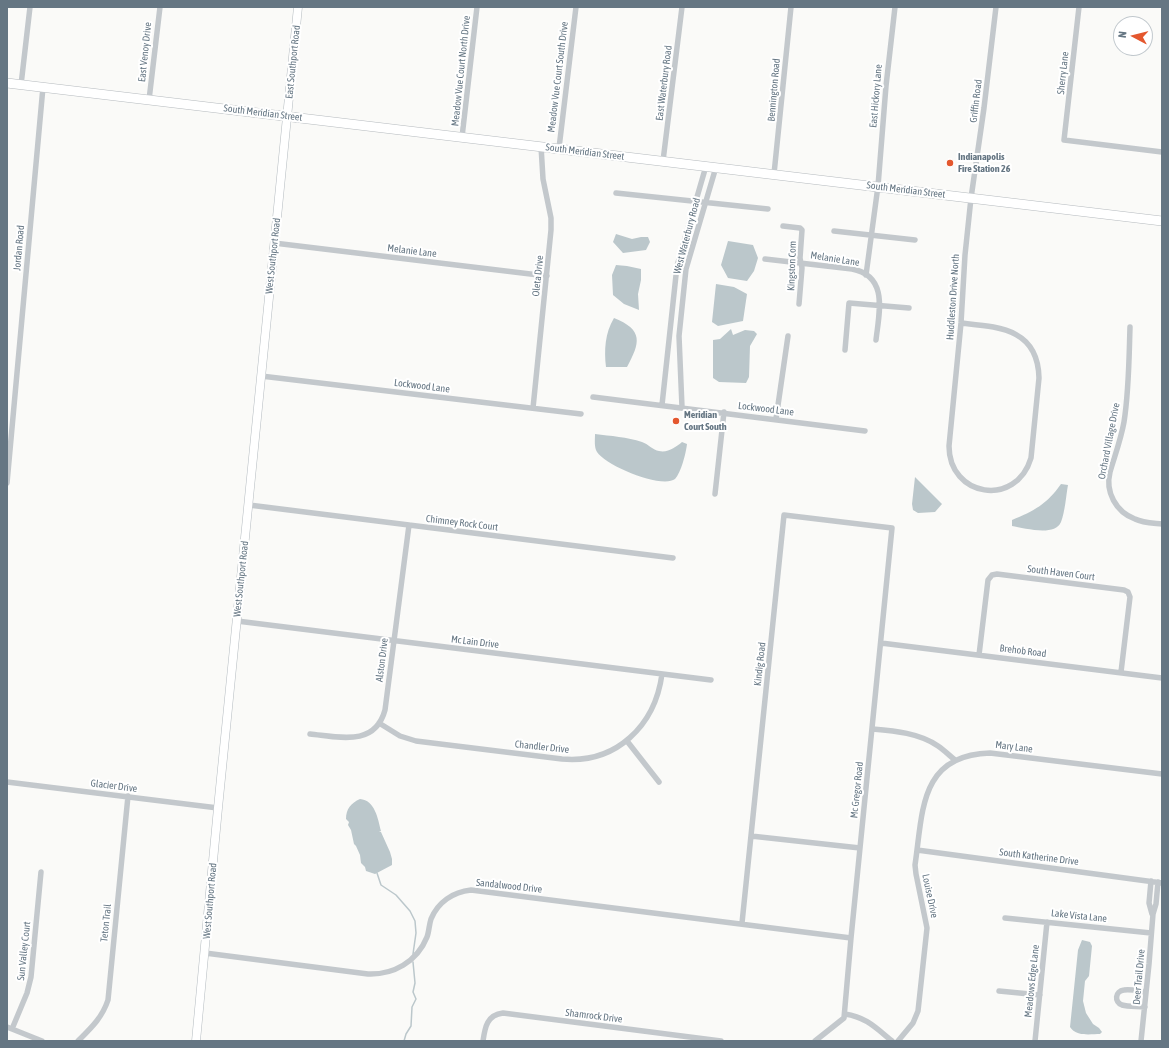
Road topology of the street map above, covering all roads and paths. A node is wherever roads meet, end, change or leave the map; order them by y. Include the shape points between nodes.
1 (30, 7) edge
2 (160, 7) edge
3 (298, 7) edge
4 (477, 7) edge
5 (576, 7) edge
6 (682, 7) edge
7 (791, 7) edge
8 (895, 7) edge
9 (996, 7) edge
10 (1079, 7) edge
11 (7, 83) edge
12 (21, 85) junction
13 (43, 87) junction
14 (149, 100) junction
15 (287, 116) junction
16 (462, 137) junction
17 (541, 146) junction
18 (559, 148) junction
19 (1162, 152) edge
20 (663, 161) junction
21 (706, 166) junction
22 (716, 167) junction
23 (774, 174) junction
24 (878, 186) junction
25 (616, 193) dead end
26 (971, 198) junction
27 (696, 201) junction
28 (706, 202) junction
29 (768, 209) dead end
30 (1162, 221) edge
31 (783, 226) dead end
32 (834, 231) dead end
33 (871, 235) junction
34 (915, 240) dead end
35 (274, 244) junction
36 (765, 260) dead end
37 (801, 264) junction
38 (866, 275) junction
39 (547, 276) junction
40 (799, 304) dead end
41 (880, 305) junction
42 (909, 308) dead end
43 (961, 323) junction
44 (1130, 327) dead end
45 (788, 336) dead end
46 (876, 340) dead end
47 (845, 350) dead end
48 (261, 376) junction
49 (593, 397) dead end
50 (662, 405) junction
51 (682, 407) junction
52 (534, 408) junction
53 (724, 412) junction
54 (581, 414) dead end
55 (776, 419) junction
56 (865, 431) dead end
57 (7, 483) edge
58 (715, 494) dead end
59 (249, 505) junction
60 (1162, 524) edge
61 (409, 525) junction
62 (892, 528) joint
63 (672, 558) dead end
64 (237, 621) junction
65 (394, 640) junction
66 (881, 643) junction
67 (979, 655) junction
68 (1121, 672) junction
69 (662, 674) junction
70 (1162, 678) edge
71 (711, 680) dead end
72 (379, 723) junction
73 (872, 729) junction
74 (310, 734) dead end
75 (627, 740) junction
76 (956, 760) junction
77 (1162, 774) edge
78 (7, 782) edge
79 (659, 782) dead end
80 (128, 796) junction
81 (218, 808) junction
82 (751, 836) junction
83 (860, 848) junction
84 (917, 850) junction
85 (41, 872) dead end
86 (1151, 881) junction
87 (1160, 882) edge
88 (1152, 914) junction
89 (1005, 918) dead end
90 (1047, 922) junction
91 (742, 923) junction
92 (1151, 932) junction
93 (851, 938) junction
94 (205, 953) junction
95 (998, 991) dead end
96 (1146, 992) junction
97 (1040, 995) junction
98 (1145, 1007) junction
99 (845, 1014) junction
100 (10, 1028) edge
101 (42, 1041) edge
102 (78, 1041) edge
103 (196, 1041) edge
104 (483, 1041) edge
105 (721, 1041) edge
106 (815, 1041) edge
107 (892, 1041) edge
108 (898, 1041) edge
109 (1035, 1041) edge
110 (1141, 1041) edge

1 - 12 street
2 - 14 street, East Venoy Drive
3 - 15 main road, East Southport Road
4 - 16 street, Meadow Vue Court North Drive
5 - 18 street, Meadow Vue Court South Drive
6 - 20 street, East Waterbury Road
7 - 23 street, Bennington Road
8 - 24 street, East Hickory Lane
9 - 26 street, Griffin Road
10 - 19 street, Sherry Lane via 1064,140
11 - 12 main road, South Meridian Street
12 - 13 main road, South Meridian Street
13 - 14 main road, South Meridian Street
13 - 57 street, Jordan Road
14 - 15 main road, South Meridian Street
15 - 16 main road, South Meridian Street
15 - 35 main road, West Southport Road
16 - 17 main road, South Meridian Street
17 - 18 main road, South Meridian Street
17 - 39 street, Oleta Drive via 543,179 551,223
18 - 20 main road, South Meridian Street
20 - 21 main road, South Meridian Street
21 - 22 main road, South Meridian Street
21 - 27 street, West Waterbury Road
22 - 23 main road, South Meridian Street
22 - 28 street, West Waterbury Road
23 - 24 main road, South Meridian Street
24 - 26 main road, South Meridian Street
24 - 33 street, East Hickory Lane
25 - 27 street
26 - 30 main road, South Meridian Street
26 - 43 street, Huddleston Drive North
27 - 28 street
27 - 50 street, West Waterbury Road via 677,266
28 - 29 street
28 - 51 street, West Waterbury Road via 686,270 678,336
31 - 37 street, Kingston Com via 802,229
32 - 33 street
33 - 34 street
33 - 38 street, East Hickory Lane
35 - 39 street, Melanie Lane
35 - 48 main road, West Southport Road
36 - 37 street, Melanie Lane
37 - 38 street, Melanie Lane via 852,269
37 - 40 street, Kingston Com
38 - 41 street, Melanie Lane via 878,288
39 - 52 street, Oleta Drive
41 - 42 street
41 - 46 street, Melanie Lane
41 - 47 street via 849,303
43 - 43 street, Huddleston Drive North via 1001,328 1017,335 1027,343 1037,360 1039,373 1031,458 1026,472 1007,488 987,490 975,487 967,483 952,466 949,454
44 - 60 street, Orchard Village Drive via 1124,422 1110,473 1109,487 1114,502 1126,515 1137,520
45 - 55 street
48 - 52 street, Lockwood Lane
48 - 59 main road, West Southport Road
49 - 50 street, Lockwood Lane
50 - 51 street, Lockwood Lane
51 - 53 street, Lockwood Lane
52 - 54 street, Lockwood Lane
53 - 55 street, Lockwood Lane
53 - 58 street
55 - 56 street, Lockwood Lane
59 - 61 street, Chimney Rock Court
59 - 64 main road, West Southport Road
61 - 63 street, Chimney Rock Court
61 - 65 street, Alston Drive
62 - 66 street, Mc Gregor Road
62 - 82 street, Kindig Road via 784,515
64 - 65 street, Mc Lain Drive
64 - 81 main road, West Southport Road
65 - 69 street, Mc Lain Drive
65 - 72 street, Alston Drive via 385,710
66 - 67 street, Brehob Road
66 - 73 street, Mc Gregor Road
67 - 68 street, Brehob Road
67 - 68 street, South Haven Court via 988,580 997,574 1128,592 1130,597
68 - 70 street, Brehob Road
69 - 71 street, Mc Lain Drive
69 - 75 street, Chandler Drive via 660,690 648,717
72 - 74 street via 370,732 356,737
72 - 75 street, Chandler Drive via 400,736 416,741 565,760 599,756
73 - 76 street via 904,732 923,738 939,746
73 - 83 street, Mc Gregor Road
75 - 79 street
76 - 77 street, Mary Lane via 990,753
76 - 84 street, Louise Drive via 938,774 928,789
78 - 80 street, Glacier Drive
80 - 81 street, Glacier Drive
80 - 102 street, Teton Trail via 108,1000 96,1024
81 - 94 main road, West Southport Road
82 - 83 street
82 - 91 street, Kindig Road
83 - 93 street, Mc Gregor Road
84 - 86 street, South Katherine Drive
84 - 108 street, Louise Drive via 916,874 927,928 918,1011 913,1023
85 - 100 street, Sun Valley Court via 31,977 27,993
86 - 87 street, South Katherine Drive
86 - 88 street via 1148,903
87 - 88 street
88 - 92 street, Deer Trail Drive
89 - 90 street, Lake Vista Lane
90 - 92 street, Lake Vista Lane
90 - 97 street, Meadows Edge Lane
91 - 93 street, Sandalwood Drive
91 - 94 street, Sandalwood Drive via 471,890 454,895 442,903 433,915 427,937 417,954 402,966 388,972 368,974
92 - 96 street, Deer Trail Drive
93 - 99 street, Mc Gregor Road
94 - 103 main road, West Southport Road
95 - 97 street
96 - 98 street, Deer Trail Drive
96 - 98 street via 1123,990 1117,994 1117,1000 1123,1005
97 - 109 street, Meadows Edge Lane
98 - 110 street, Deer Trail Drive
99 - 106 street via 844,1018
99 - 107 street via 867,1021
100 - 101 street
104 - 105 street, Shamrock Drive via 486,1023 503,1013

